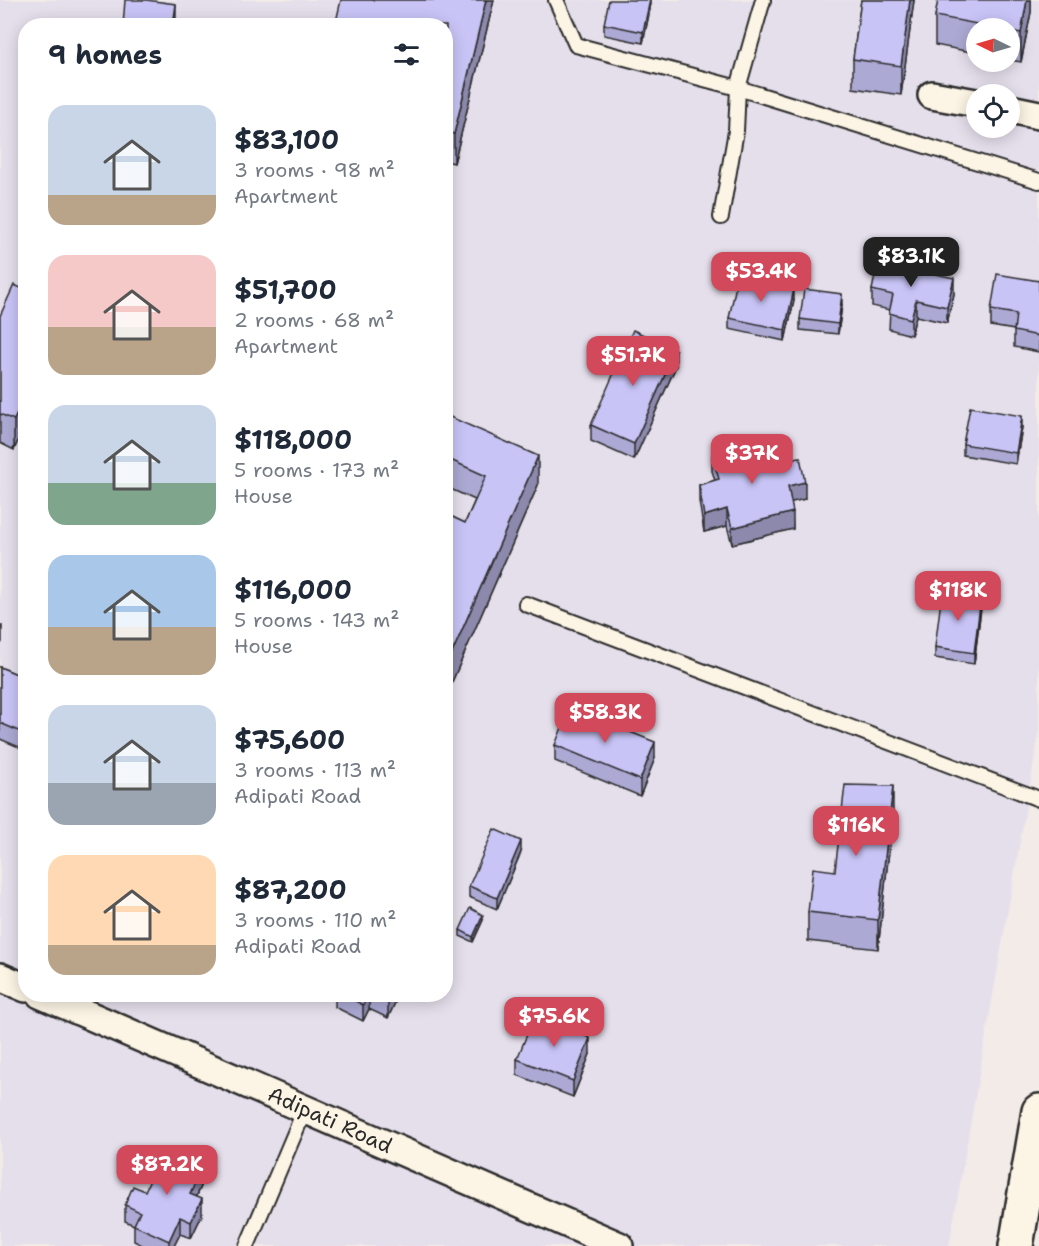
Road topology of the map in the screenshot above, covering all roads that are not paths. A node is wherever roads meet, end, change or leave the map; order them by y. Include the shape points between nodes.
1 (556, 0) edge
2 (763, 0) edge
3 (738, 88) junction
4 (932, 95) dead end
5 (966, 102) edge
6 (1020, 112) edge
7 (1039, 115) edge
8 (1039, 182) edge
9 (721, 217) dead end
10 (526, 604) dead end
11 (1039, 799) edge
12 (0, 977) edge
13 (18, 985) edge
14 (58, 1002) edge
15 (305, 1109) junction
16 (1039, 1111) edge
17 (247, 1246) edge
18 (619, 1246) edge
19 (1016, 1246) edge

1 - 3 lane via 576,45
2 - 3 lane
3 - 8 lane
3 - 9 lane via 736,130
4 - 5 street
6 - 7 street
10 - 11 lane
12 - 13 street
14 - 15 street, Adipati Road
15 - 17 lane
15 - 18 street, Adipati Road
16 - 19 main road

